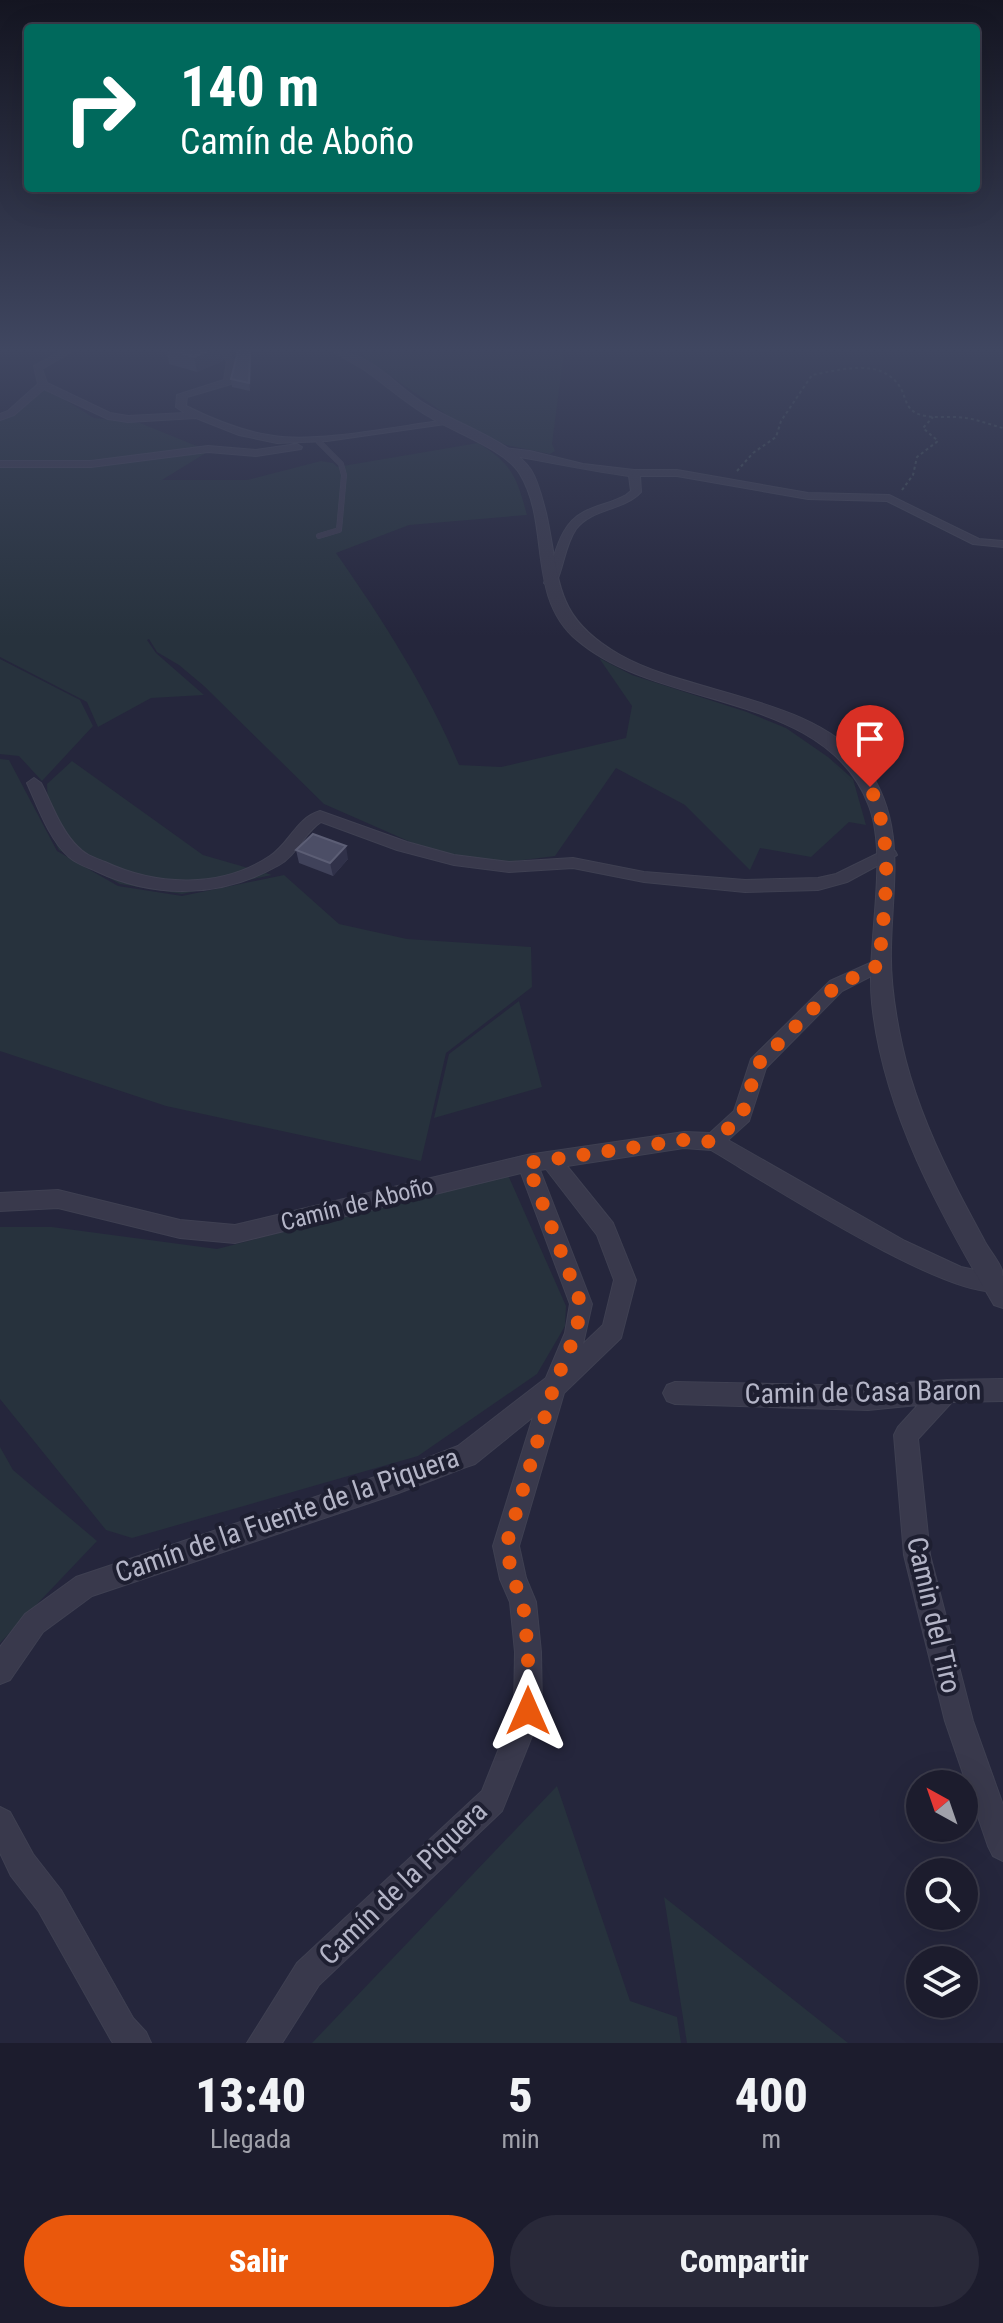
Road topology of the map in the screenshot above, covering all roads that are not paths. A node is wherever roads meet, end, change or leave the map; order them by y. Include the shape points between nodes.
1 (296, 446) edge
2 (328, 446) edge
3 (494, 446) edge
4 (503, 451) junction
5 (0, 464) edge
6 (634, 473) junction
7 (319, 536) dead end
8 (1003, 544) edge
9 (550, 583) junction
10 (34, 783) dead end
11 (889, 855) junction
12 (879, 965) junction
13 (714, 1142) junction
14 (539, 1162) junction
15 (0, 1202) edge
16 (999, 1289) edge
17 (554, 1386) junction
18 (1003, 1390) edge
19 (947, 1391) junction
20 (675, 1393) dead end
21 (0, 1670) edge
22 (0, 1822) edge
23 (1003, 1846) edge
24 (135, 2043) edge
25 (263, 2043) edge

1 - 5 street via 268,453 208,449 91,464
2 - 7 lane via 344,475 341,526
3 - 4 street
4 - 6 street
4 - 9 street via 527,473
6 - 8 street via 677,473 808,496 895,501 977,542
6 - 9 street via 636,492 630,498 575,523
9 - 11 street via 564,618 608,656 780,717 835,747 870,787
10 - 11 street via 74,853 145,886 184,888 244,875 277,860 306,823 320,816 454,860 509,867 573,863 644,877 745,886 818,884
11 - 12 street
12 - 13 street via 836,986 758,1064 742,1115
12 - 16 street via 890,1042 912,1119
13 - 14 street, Camín de Aboño via 684,1140
13 - 16 street, Camín de Aboño via 898,1248
14 - 15 street, Camín de Aboño via 235,1234 180,1229 58,1199
14 - 17 street, Camín de la Piquera via 581,1304 576,1333
14 - 17 street, Camín de la Fuente de la Piquera via 606,1230 625,1280 613,1331
17 - 21 street, Camín de la Fuente de la Piquera via 466,1455 85,1586 34,1623
17 - 25 street, Camín de la Piquera via 506,1546 523,1602 528,1711 492,1801 308,1974
18 - 19 street, Camin de Casa Baron
19 - 20 street, Camin de Casa Baron via 868,1398
19 - 23 street, Camin del Tiro via 906,1435 917,1555 959,1721
22 - 24 street

